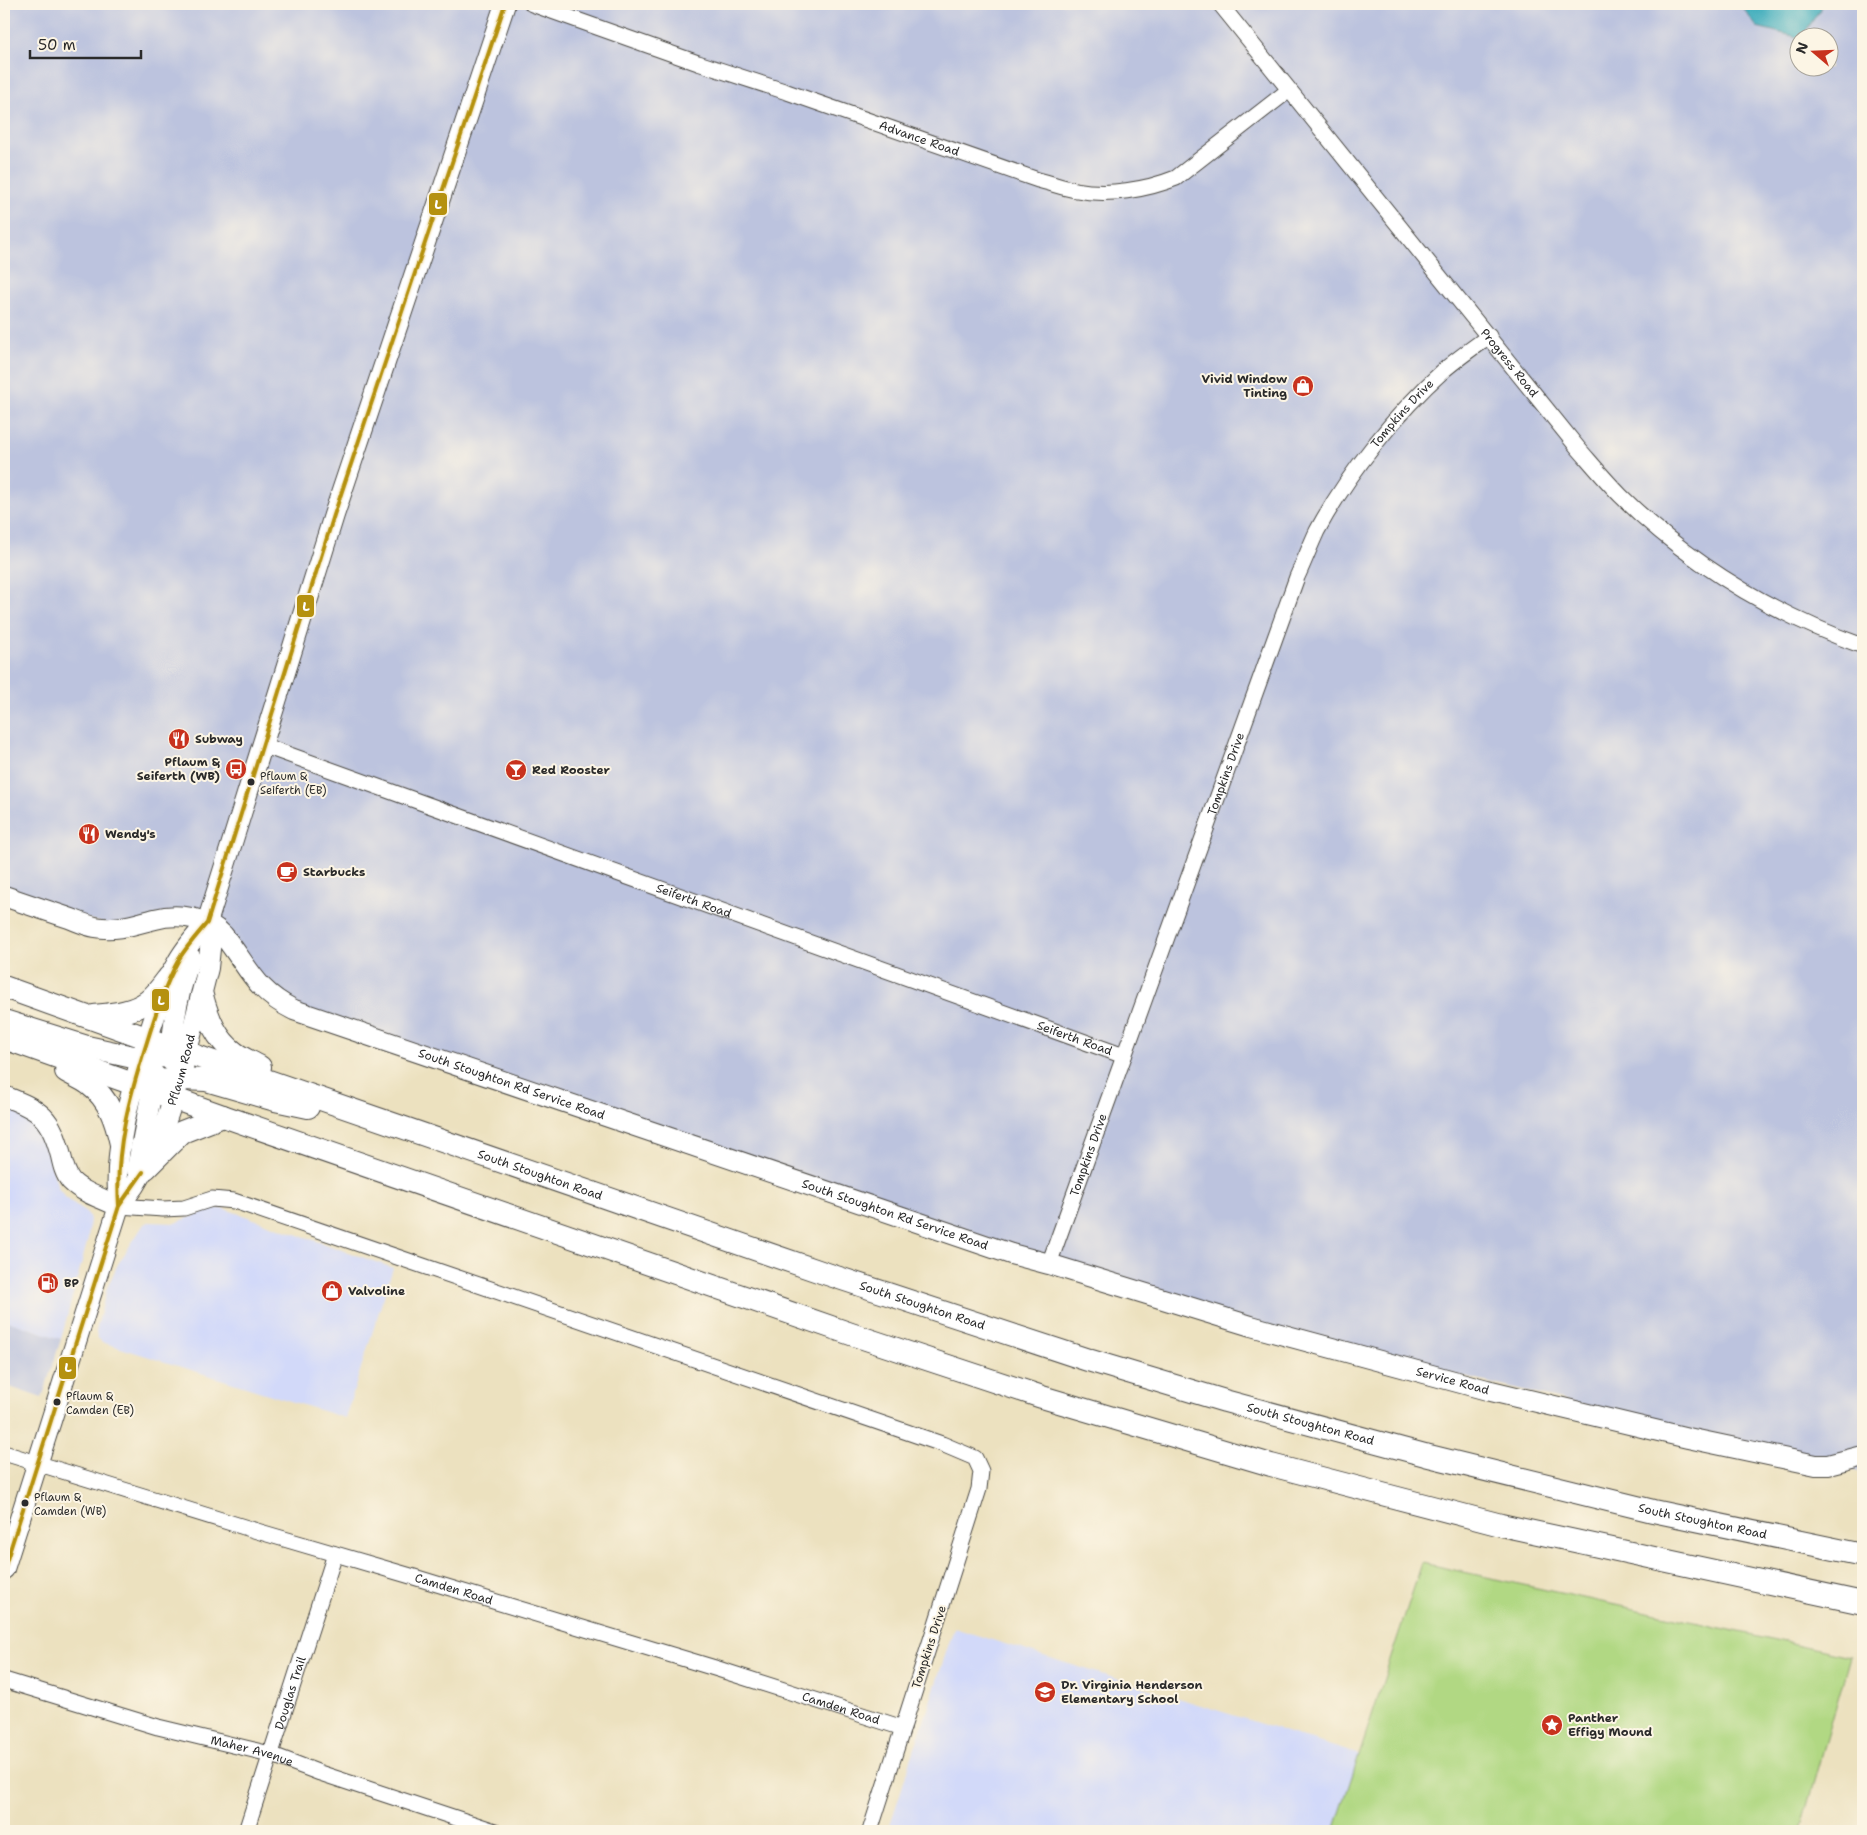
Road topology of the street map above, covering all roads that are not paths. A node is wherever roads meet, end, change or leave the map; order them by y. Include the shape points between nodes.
1 (504, 4) edge
2 (532, 4) edge
3 (1220, 4) edge
4 (1289, 90) junction
5 (1489, 336) junction
6 (1863, 646) edge
7 (262, 745) junction
8 (4, 896) edge
9 (207, 923) junction
10 (169, 977) junction
11 (4, 986) edge
12 (202, 996) junction
13 (89, 1016) junction
14 (4, 1021) edge
15 (4, 1038) edge
16 (163, 1051) junction
17 (47, 1053) junction
18 (1124, 1056) junction
19 (271, 1082) junction
20 (161, 1085) junction
21 (4, 1096) edge
22 (223, 1116) junction
23 (416, 1132) junction
24 (121, 1144) junction
25 (146, 1168) junction
26 (119, 1206) junction
27 (1049, 1264) junction
28 (4, 1454) edge
29 (1863, 1456) edge
30 (38, 1462) junction
31 (335, 1554) junction
32 (1863, 1555) edge
33 (4, 1569) edge
34 (1863, 1603) edge
35 (4, 1680) edge
36 (903, 1728) junction
37 (270, 1754) junction
38 (246, 1831) edge
39 (495, 1831) edge
40 (870, 1831) edge

1 - 7 street, Pflaum Road via 334,515
2 - 4 street, Advance Road via 1038,180 1075,190 1129,190 1176,178
3 - 4 street, Progress Road
4 - 5 street, Progress Road
5 - 6 street, Progress Road via 1578,448 1621,496 1655,527 1730,583 1811,625
5 - 18 street, Tompkins Drive via 1444,370 1406,409 1346,485 1318,531 1294,585
7 - 9 street, Pflaum Road
7 - 18 street, Seiferth Road
8 - 9 street, South Stoughton Rd Service Road via 95,927 120,928 170,917
9 - 10 street, Pflaum Road via 179,958
9 - 12 street, Pflaum Road via 211,946
9 - 16 street via 184,976
9 - 27 street, South Stoughton Rd Service Road via 223,935 264,990 294,1010 1011,1254
10 - 13 main road via 149,1000 137,1008
10 - 16 street, Pflaum Road
11 - 13 main road, South Stoughton Road
12 - 16 street, Pflaum Road
12 - 19 main road via 210,1022 222,1041 259,1066
13 - 16 main road, South Stoughton Road
14 - 16 main road via 87,1047 132,1057
15 - 17 main road
16 - 19 main road, South Stoughton Road
16 - 20 street, Pflaum Road
16 - 20 street, Pflaum Road
17 - 20 main road
17 - 24 main road via 65,1071 92,1086 104,1100 116,1122
18 - 27 street, Tompkins Drive
19 - 23 main road, South Stoughton Road
20 - 22 main road
20 - 23 main road via 206,1080 275,1100
20 - 24 street, Pflaum Road
20 - 25 street, Pflaum Road via 160,1138
20 - 26 street via 138,1166
21 - 26 street via 28,1105 46,1119 56,1137 64,1169 71,1181
22 - 25 main road via 182,1132
22 - 34 main road via 851,1334 1138,1426 1271,1465 1501,1525
23 - 32 main road, South Stoughton Road via 965,1320 1206,1395 1425,1455 1634,1506
24 - 26 street, Pflaum Road via 116,1184
25 - 26 street, Pflaum Road
26 - 30 street, Pflaum Road
26 - 36 street, Tompkins Drive via 163,1209 184,1208 212,1199 234,1201 970,1455 978,1462 981,1471 979,1489
27 - 29 street, Service Road via 1251,1326 1678,1436 1816,1465
28 - 30 street, Camden Road
30 - 31 street, Camden Road
30 - 33 street, Pflaum Road
31 - 36 street, Camden Road
31 - 37 street, Douglas Trail
35 - 37 street, Maher Avenue via 158,1727
36 - 40 street, Tompkins Drive
37 - 38 street, Douglas Trail
37 - 39 street, Maher Avenue

